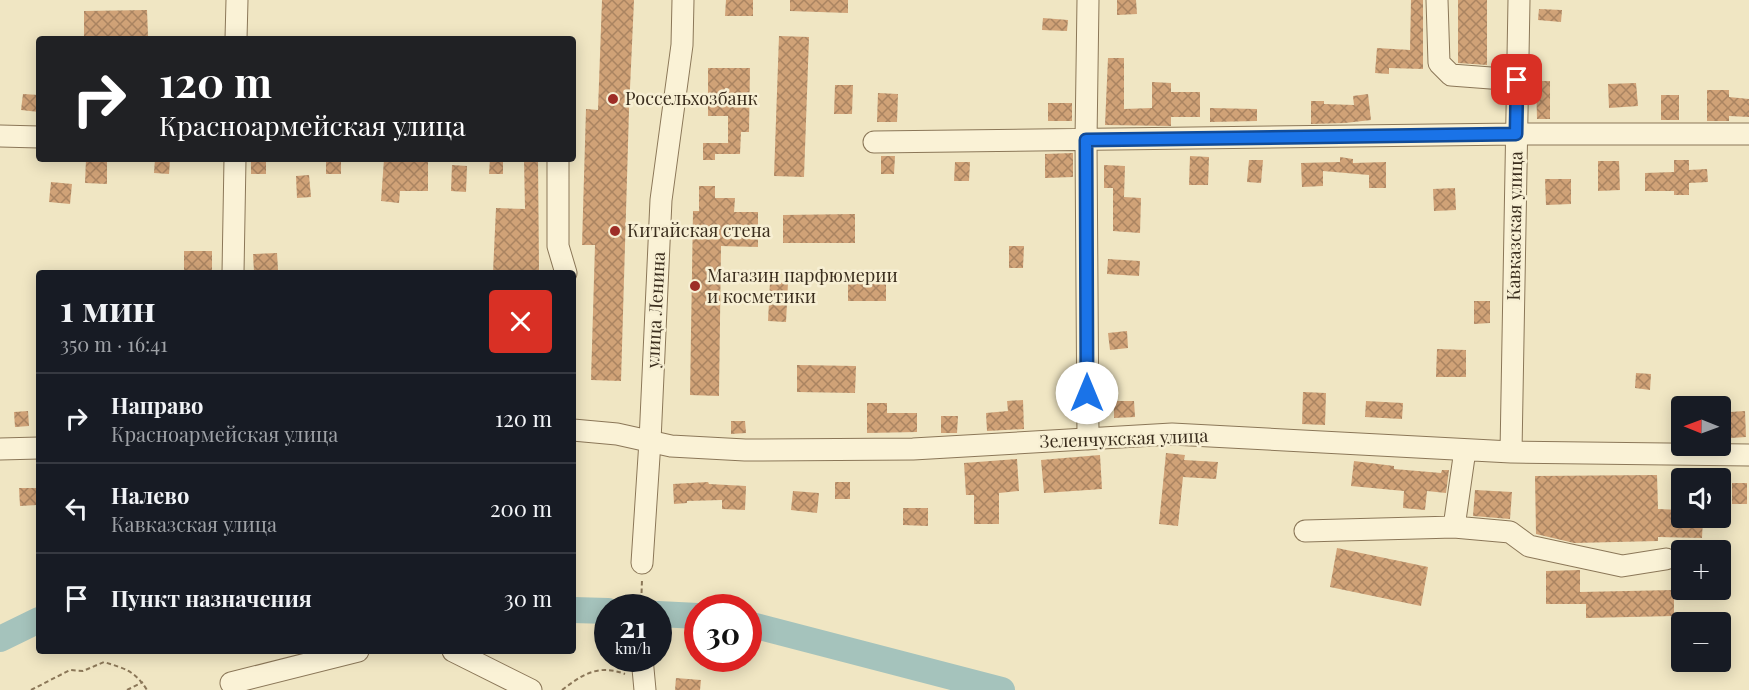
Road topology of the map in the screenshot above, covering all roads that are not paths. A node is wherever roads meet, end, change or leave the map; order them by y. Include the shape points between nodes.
1 (237, 0) edge
2 (683, 0) edge
3 (1088, 0) edge
4 (1437, 0) edge
5 (1518, 0) edge
6 (236, 36) edge
7 (1517, 80) junction
8 (1516, 134) junction
9 (1749, 134) edge
10 (0, 136) edge
11 (36, 136) edge
12 (1086, 140) junction
13 (874, 142) dead end
14 (235, 162) edge
15 (558, 162) edge
16 (233, 270) edge
17 (565, 270) edge
18 (576, 430) edge
19 (1088, 439) junction
20 (650, 441) junction
21 (36, 447) edge
22 (0, 449) edge
23 (1465, 450) junction
24 (1510, 452) junction
25 (1749, 455) edge
26 (1454, 527) junction
27 (1305, 531) dead end
28 (1666, 559) dead end
29 (642, 563) road end
30 (346, 654) edge
31 (459, 654) edge
32 (231, 683) dead end
33 (531, 690) edge

1 - 6 street
2 - 20 street, улица Ленина via 682,45 661,200
3 - 12 street
4 - 7 street via 1439,63 1451,75
5 - 7 street, Кавказская улица
7 - 8 street, Кавказская улица
8 - 9 street
8 - 12 street
8 - 24 street, Кавказская улица
10 - 11 street
12 - 13 street
12 - 19 street
14 - 16 street
15 - 17 street via 558,246
18 - 20 street, Зеленчукская улица
19 - 20 street, Зеленчукская улица via 913,449 758,450 671,446
19 - 23 street, Зеленчукская улица via 1173,434
20 - 29 street, улица Ленина
21 - 22 street
23 - 24 street, Зеленчукская улица
23 - 26 street
24 - 25 street, Зеленчукская улица
26 - 27 street
26 - 28 street via 1510,532 1529,546 1622,566
30 - 32 street
31 - 33 street

